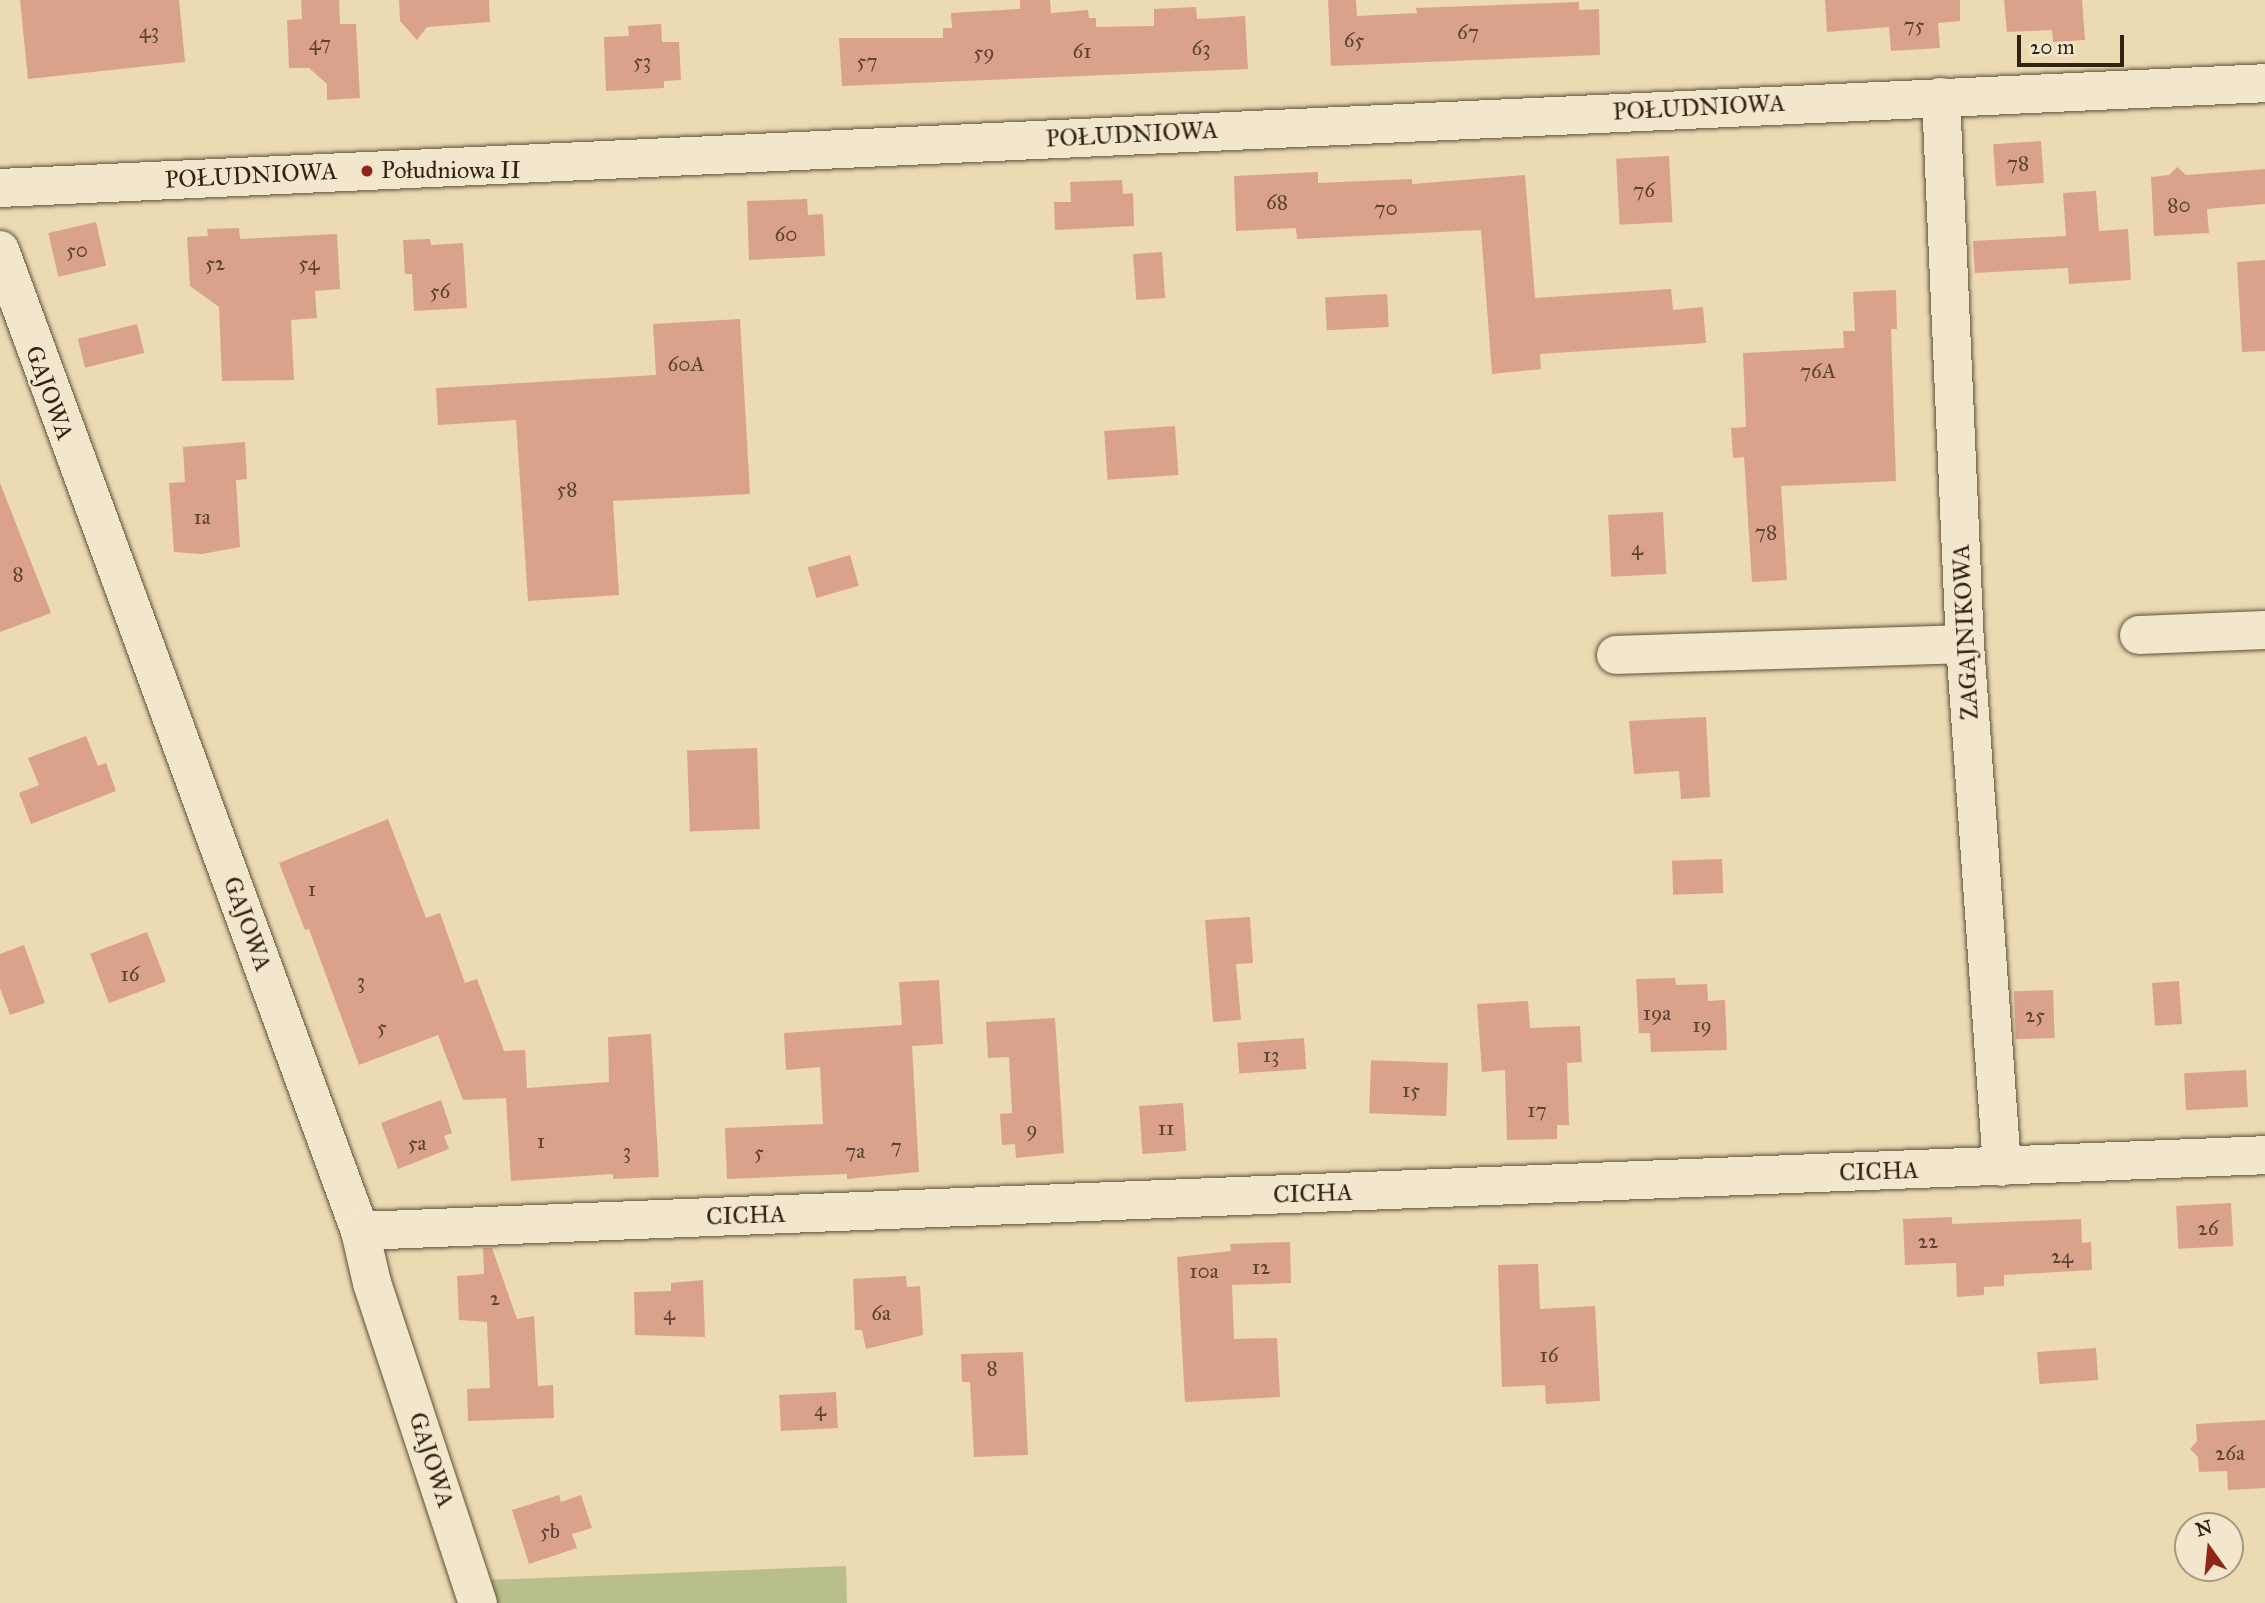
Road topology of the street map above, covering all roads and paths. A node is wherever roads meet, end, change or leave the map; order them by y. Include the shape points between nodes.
1 (2265, 83) edge
2 (1941, 97) junction
3 (0, 188) edge
4 (0, 250) edge
5 (2265, 630) edge
6 (2139, 635) dead end
7 (1965, 643) junction
8 (1616, 655) dead end
9 (2265, 1155) edge
10 (2002, 1167) junction
11 (360, 1231) junction
12 (478, 1603) edge

1 - 2 street, POŁUDNIOWA
2 - 3 street, POŁUDNIOWA
2 - 7 street, ZAGAJNIKOWA
4 - 11 street, GAJOWA
5 - 6 street
7 - 8 street
7 - 10 street, ZAGAJNIKOWA
9 - 10 street, CICHA
10 - 11 street, CICHA
11 - 12 street, GAJOWA via 372,1283

